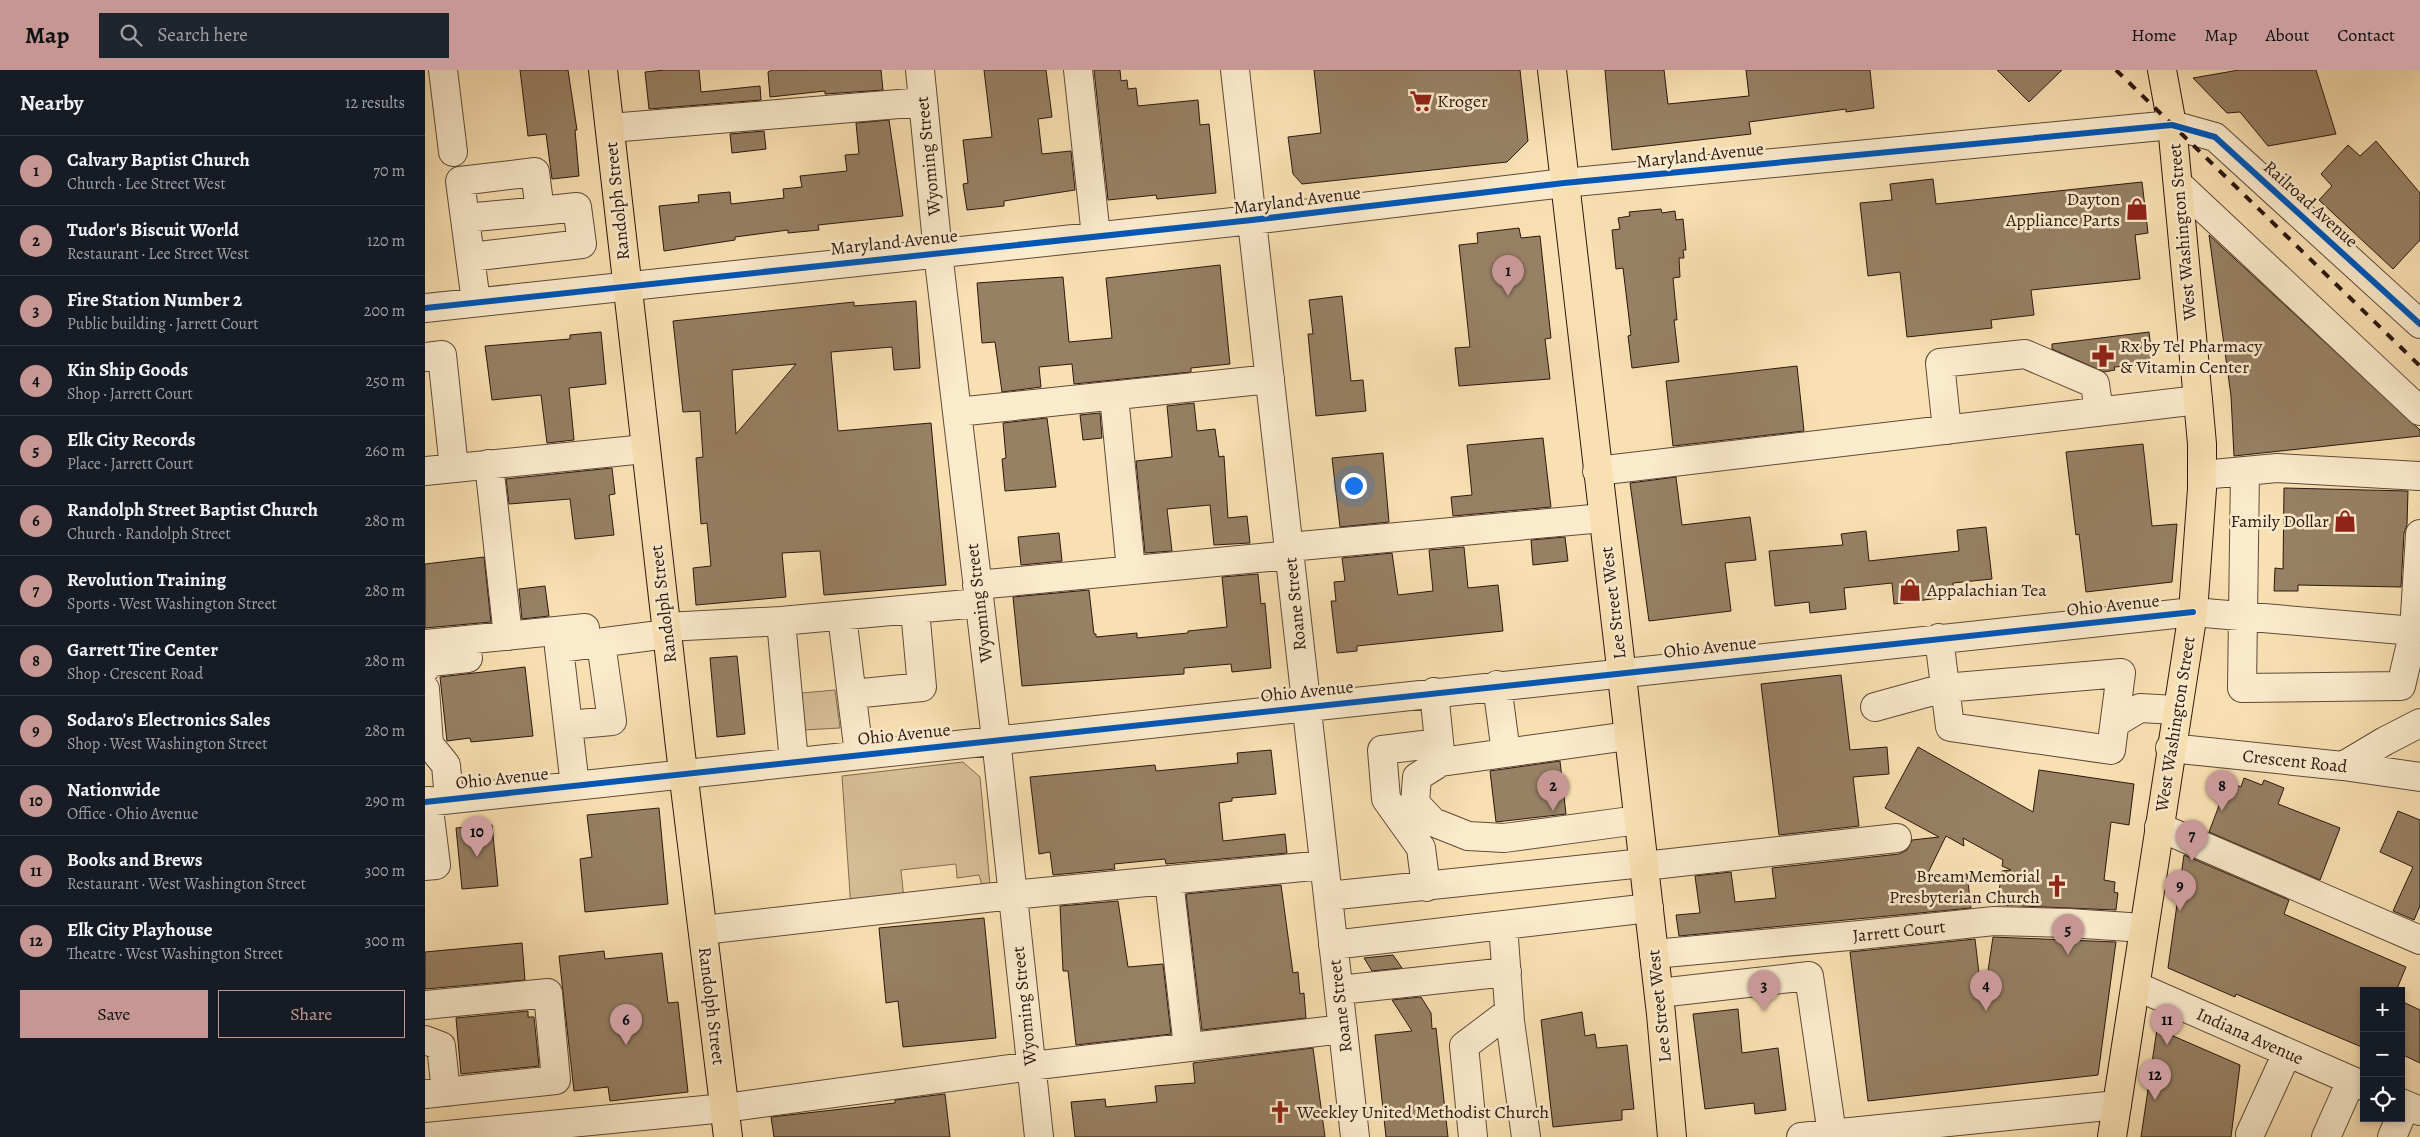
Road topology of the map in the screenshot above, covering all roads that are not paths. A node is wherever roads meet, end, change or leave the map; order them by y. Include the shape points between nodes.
1 (603, 70) edge
2 (920, 70) edge
3 (1079, 70) edge
4 (1235, 70) edge
5 (1552, 70) edge
6 (2162, 70) edge
7 (438, 79) edge
8 (923, 102) junction
9 (2172, 125) junction
10 (610, 128) junction
11 (453, 152) dead end
12 (1564, 183) junction
13 (2178, 184) junction
14 (540, 211) junction
15 (465, 218) junction
16 (1252, 220) junction
17 (1096, 236) junction
18 (938, 253) junction
19 (470, 257) junction
20 (626, 286) junction
21 (476, 302) junction
22 (425, 308) edge
23 (2420, 324) edge
24 (425, 357) edge
25 (1270, 379) junction
26 (1114, 396) junction
27 (2198, 400) junction
28 (2420, 411) edge
29 (957, 412) junction
30 (2099, 412) junction
31 (1947, 430) junction
32 (645, 449) junction
33 (489, 464) junction
34 (454, 468) junction
35 (425, 471) edge
36 (1597, 471) junction
37 (2245, 471) junction
38 (2202, 475) junction
39 (2420, 476) edge
40 (1603, 518) junction
41 (2420, 534) edge
42 (1289, 551) junction
43 (1131, 570) junction
44 (978, 594) junction
45 (915, 610) junction
46 (2193, 612) junction
47 (842, 616) junction
48 (2243, 617) junction
49 (781, 621) junction
50 (666, 627) junction
51 (2414, 631) junction
52 (508, 636) junction
53 (1939, 638) junction
54 (601, 642) junction
55 (425, 644) edge
56 (559, 648) junction
57 (425, 669) edge
58 (1621, 672) junction
59 (1497, 685) junction
60 (2401, 686) junction
61 (1945, 688) junction
62 (425, 690) edge
63 (1434, 692) junction
64 (853, 694) junction
65 (1306, 706) junction
66 (1875, 707) dead end
67 (2176, 710) junction
68 (2420, 712) edge
69 (2115, 723) junction
70 (2420, 723) edge
71 (568, 725) junction
72 (1628, 736) junction
73 (996, 739) junction
74 (2170, 748) junction
75 (1440, 753) junction
76 (1506, 753) junction
77 (859, 754) junction
78 (794, 762) junction
79 (2343, 766) junction
80 (683, 775) junction
81 (2420, 777) edge
82 (575, 786) junction
83 (434, 801) edge
84 (1638, 820) junction
85 (2159, 827) junction
86 (1897, 838) dead end
87 (1644, 864) junction
88 (1324, 865) junction
89 (425, 866) edge
90 (1169, 880) junction
91 (1426, 887) junction
92 (1012, 895) junction
93 (1328, 896) junction
94 (1649, 908) junction
95 (1503, 925) junction
96 (2144, 928) junction
97 (703, 930) junction
98 (2420, 940) edge
99 (1333, 945) junction
100 (1654, 954) junction
101 (1507, 972) junction
102 (2136, 986) junction
103 (1339, 990) junction
104 (1659, 993) junction
105 (425, 1005) edge
106 (1509, 1012) junction
107 (1343, 1029) junction
108 (425, 1040) edge
109 (1188, 1047) junction
110 (2287, 1053) junction
111 (1031, 1066) junction
112 (2357, 1083) edge
113 (435, 1093) edge
114 (2117, 1105) junction
115 (725, 1108) junction
116 (2406, 1110) edge
117 (1915, 1131) edge
118 (1832, 1134) junction
119 (2249, 1134) dead end
120 (427, 1137) edge
121 (728, 1137) edge
122 (1039, 1137) edge
123 (1355, 1137) edge
124 (1473, 1137) edge
125 (1527, 1137) edge
126 (1672, 1137) edge
127 (1801, 1137) edge
128 (2112, 1137) edge
129 (2326, 1137) edge
130 (2391, 1137) edge

1 - 10 main road, Randolph Street
2 - 8 street, Wyoming Street
3 - 17 street
4 - 16 street, Roane Street
5 - 12 main road, Lee Street West
6 - 9 main road, West Washington Street
7 - 11 street
8 - 10 street
8 - 18 street, Wyoming Street
9 - 12 street, Maryland Avenue
9 - 13 main road, West Washington Street
9 - 23 street, Railroad Avenue via 2215,137
10 - 20 main road, Randolph Street
12 - 16 street, Maryland Avenue
12 - 36 main road, Lee Street West
13 - 27 main road, West Washington Street
13 - 28 street
14 - 15 street
14 - 15 street via 535,172 460,181
14 - 19 street via 577,207 581,244
15 - 19 street
16 - 17 street, Maryland Avenue
16 - 25 street, Roane Street
17 - 18 street, Maryland Avenue
18 - 20 street, Maryland Avenue
18 - 29 street, Wyoming Street
19 - 21 street
20 - 21 street, Maryland Avenue
20 - 32 main road, Randolph Street
21 - 22 street, Maryland Avenue
24 - 34 street via 442,355
25 - 26 street
25 - 42 street, Roane Street
26 - 29 street
26 - 43 street
27 - 30 street
27 - 38 main road, West Washington Street
29 - 44 street, Wyoming Street
30 - 31 street
30 - 31 street via 2095,384 2025,354 1940,363
31 - 36 street
32 - 33 street
32 - 50 main road, Randolph Street
33 - 34 street
33 - 52 street
34 - 35 street
36 - 40 main road, Lee Street West
37 - 38 street
37 - 39 street via 2277,468
37 - 48 street
38 - 46 main road, West Washington Street
40 - 42 street
40 - 58 main road, Lee Street West
41 - 51 street
42 - 43 street
42 - 65 street, Roane Street
43 - 44 street
44 - 45 street
44 - 73 street, Wyoming Street
45 - 47 street
45 - 64 street via 922,687
46 - 48 street, Ohio Avenue
46 - 53 street, Ohio Avenue
46 - 67 main road, West Washington Street
47 - 49 street
47 - 64 street
48 - 51 street, Ohio Avenue
48 - 60 street via 2242,688
49 - 50 street
49 - 78 street
50 - 52 street
50 - 54 street
50 - 80 main road, Randolph Street
51 - 60 street
52 - 55 street
53 - 58 street, Ohio Avenue
53 - 61 street
54 - 56 street
54 - 71 street via 612,721
56 - 57 street via 431,662
56 - 71 street
58 - 59 street, Ohio Avenue
58 - 72 main road, Lee Street West
59 - 63 street, Ohio Avenue
59 - 76 street
60 - 68 street
61 - 66 street
61 - 69 street via 2121,673
61 - 69 street via 1949,727 2111,750
62 - 83 street via 429,744 446,765
63 - 65 street, Ohio Avenue
63 - 75 street
64 - 77 street
65 - 73 street, Ohio Avenue
65 - 88 street, Roane Street
67 - 69 street via 2140,708
67 - 74 main road, West Washington Street
70 - 79 street
71 - 82 street
72 - 76 street
72 - 84 main road, Lee Street West
73 - 77 street, Ohio Avenue
73 - 92 street, Wyoming Street
74 - 79 street, Crescent Road
74 - 85 main road, West Washington Street
75 - 76 street
75 - 84 street via 1417,777 1415,803 1433,822 1468,836 1504,838
75 - 91 street via 1382,750 1386,799 1421,848
77 - 78 street, Ohio Avenue
78 - 80 street, Ohio Avenue
79 - 81 street, Crescent Road
80 - 82 street, Ohio Avenue
80 - 97 main road, Randolph Street
82 - 83 street, Ohio Avenue
83 - 89 street via 436,865
84 - 87 main road, Lee Street West
85 - 96 main road, West Washington Street
85 - 98 street
86 - 87 street
87 - 91 street
87 - 94 main road, Lee Street West
88 - 90 street
88 - 93 street, Roane Street
90 - 92 street
90 - 109 street
91 - 93 street
92 - 97 street
92 - 111 street, Wyoming Street
93 - 99 street, Roane Street
94 - 95 street
94 - 100 main road, Lee Street West
95 - 99 street
95 - 101 street
96 - 100 street, Jarrett Court via 1994,920
96 - 102 main road, West Washington Street
97 - 115 main road, Randolph Street
99 - 103 street, Roane Street
100 - 104 main road, Lee Street West
101 - 103 street
101 - 106 street
102 - 110 street, Indiana Avenue
102 - 114 main road, West Washington Street
103 - 107 street, Roane Street
104 - 118 street via 1809,976
104 - 126 main road, Lee Street West
105 - 113 street via 548,993 556,1080
106 - 124 street via 1464,1046
106 - 125 street
107 - 109 street
107 - 123 street, Roane Street
108 - 113 street via 441,1046
109 - 111 street
110 - 112 street, Indiana Avenue
110 - 119 street
111 - 115 street
111 - 122 street, Wyoming Street
112 - 129 street
114 - 117 street
114 - 128 main road, West Washington Street
115 - 120 street
115 - 121 main road, Randolph Street
116 - 130 street
117 - 118 street
118 - 127 street

